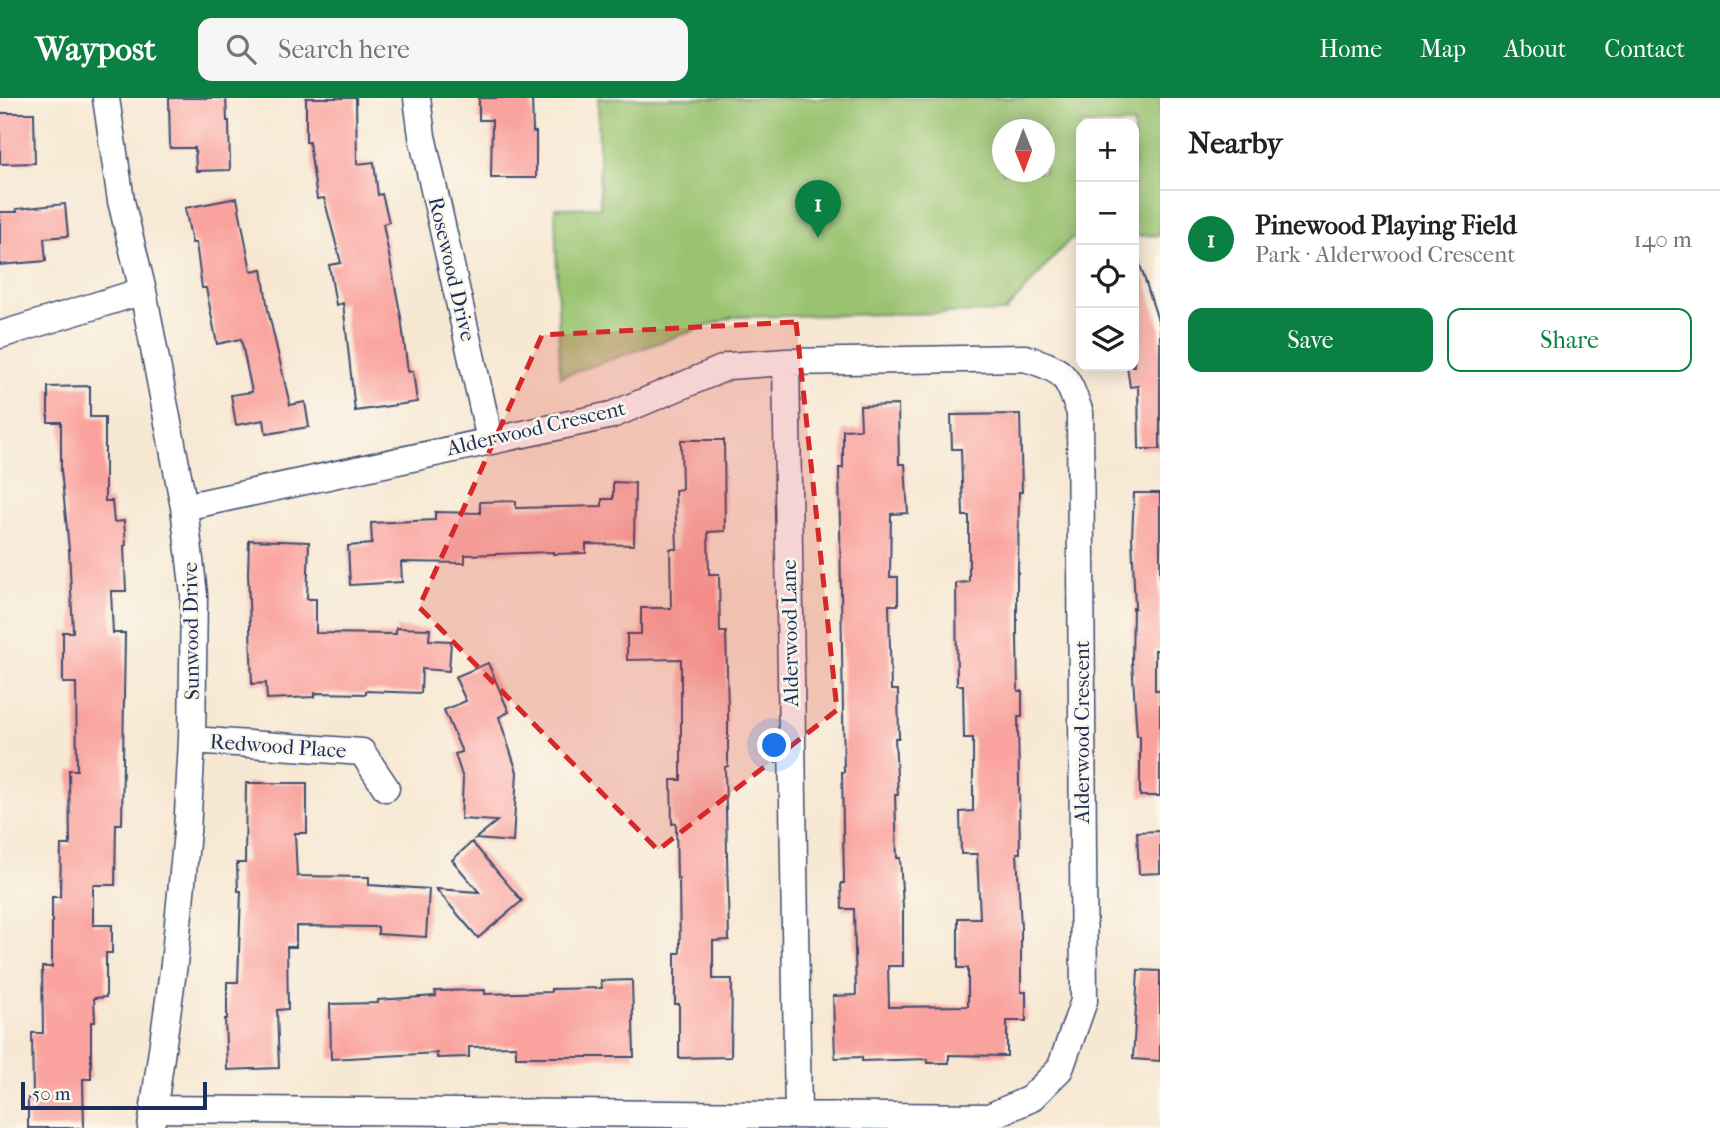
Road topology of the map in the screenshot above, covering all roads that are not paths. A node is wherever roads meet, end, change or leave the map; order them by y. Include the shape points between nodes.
1 (106, 98) edge
2 (417, 98) edge
3 (143, 291) junction
4 (0, 335) edge
5 (786, 362) junction
6 (490, 440) junction
7 (184, 507) junction
8 (192, 740) junction
9 (386, 788) dead end
10 (798, 1115) junction
11 (153, 1119) edge

1 - 3 street, Sunwood Drive via 121,201
2 - 6 street, Rosewood Drive
3 - 4 street
3 - 7 street, Sunwood Drive
5 - 6 street, Alderwood Crescent via 729,366 612,415
5 - 10 street, Alderwood Lane
5 - 10 street, Alderwood Crescent via 1025,358 1068,379 1080,413 1084,1001 1060,1069 1030,1099 989,1117
6 - 7 street, Alderwood Crescent
7 - 8 street, Sunwood Drive via 194,595
8 - 9 street, Redwood Place via 362,752
8 - 11 street, Sunwood Drive via 174,964
10 - 11 street, Alderwood Crescent

